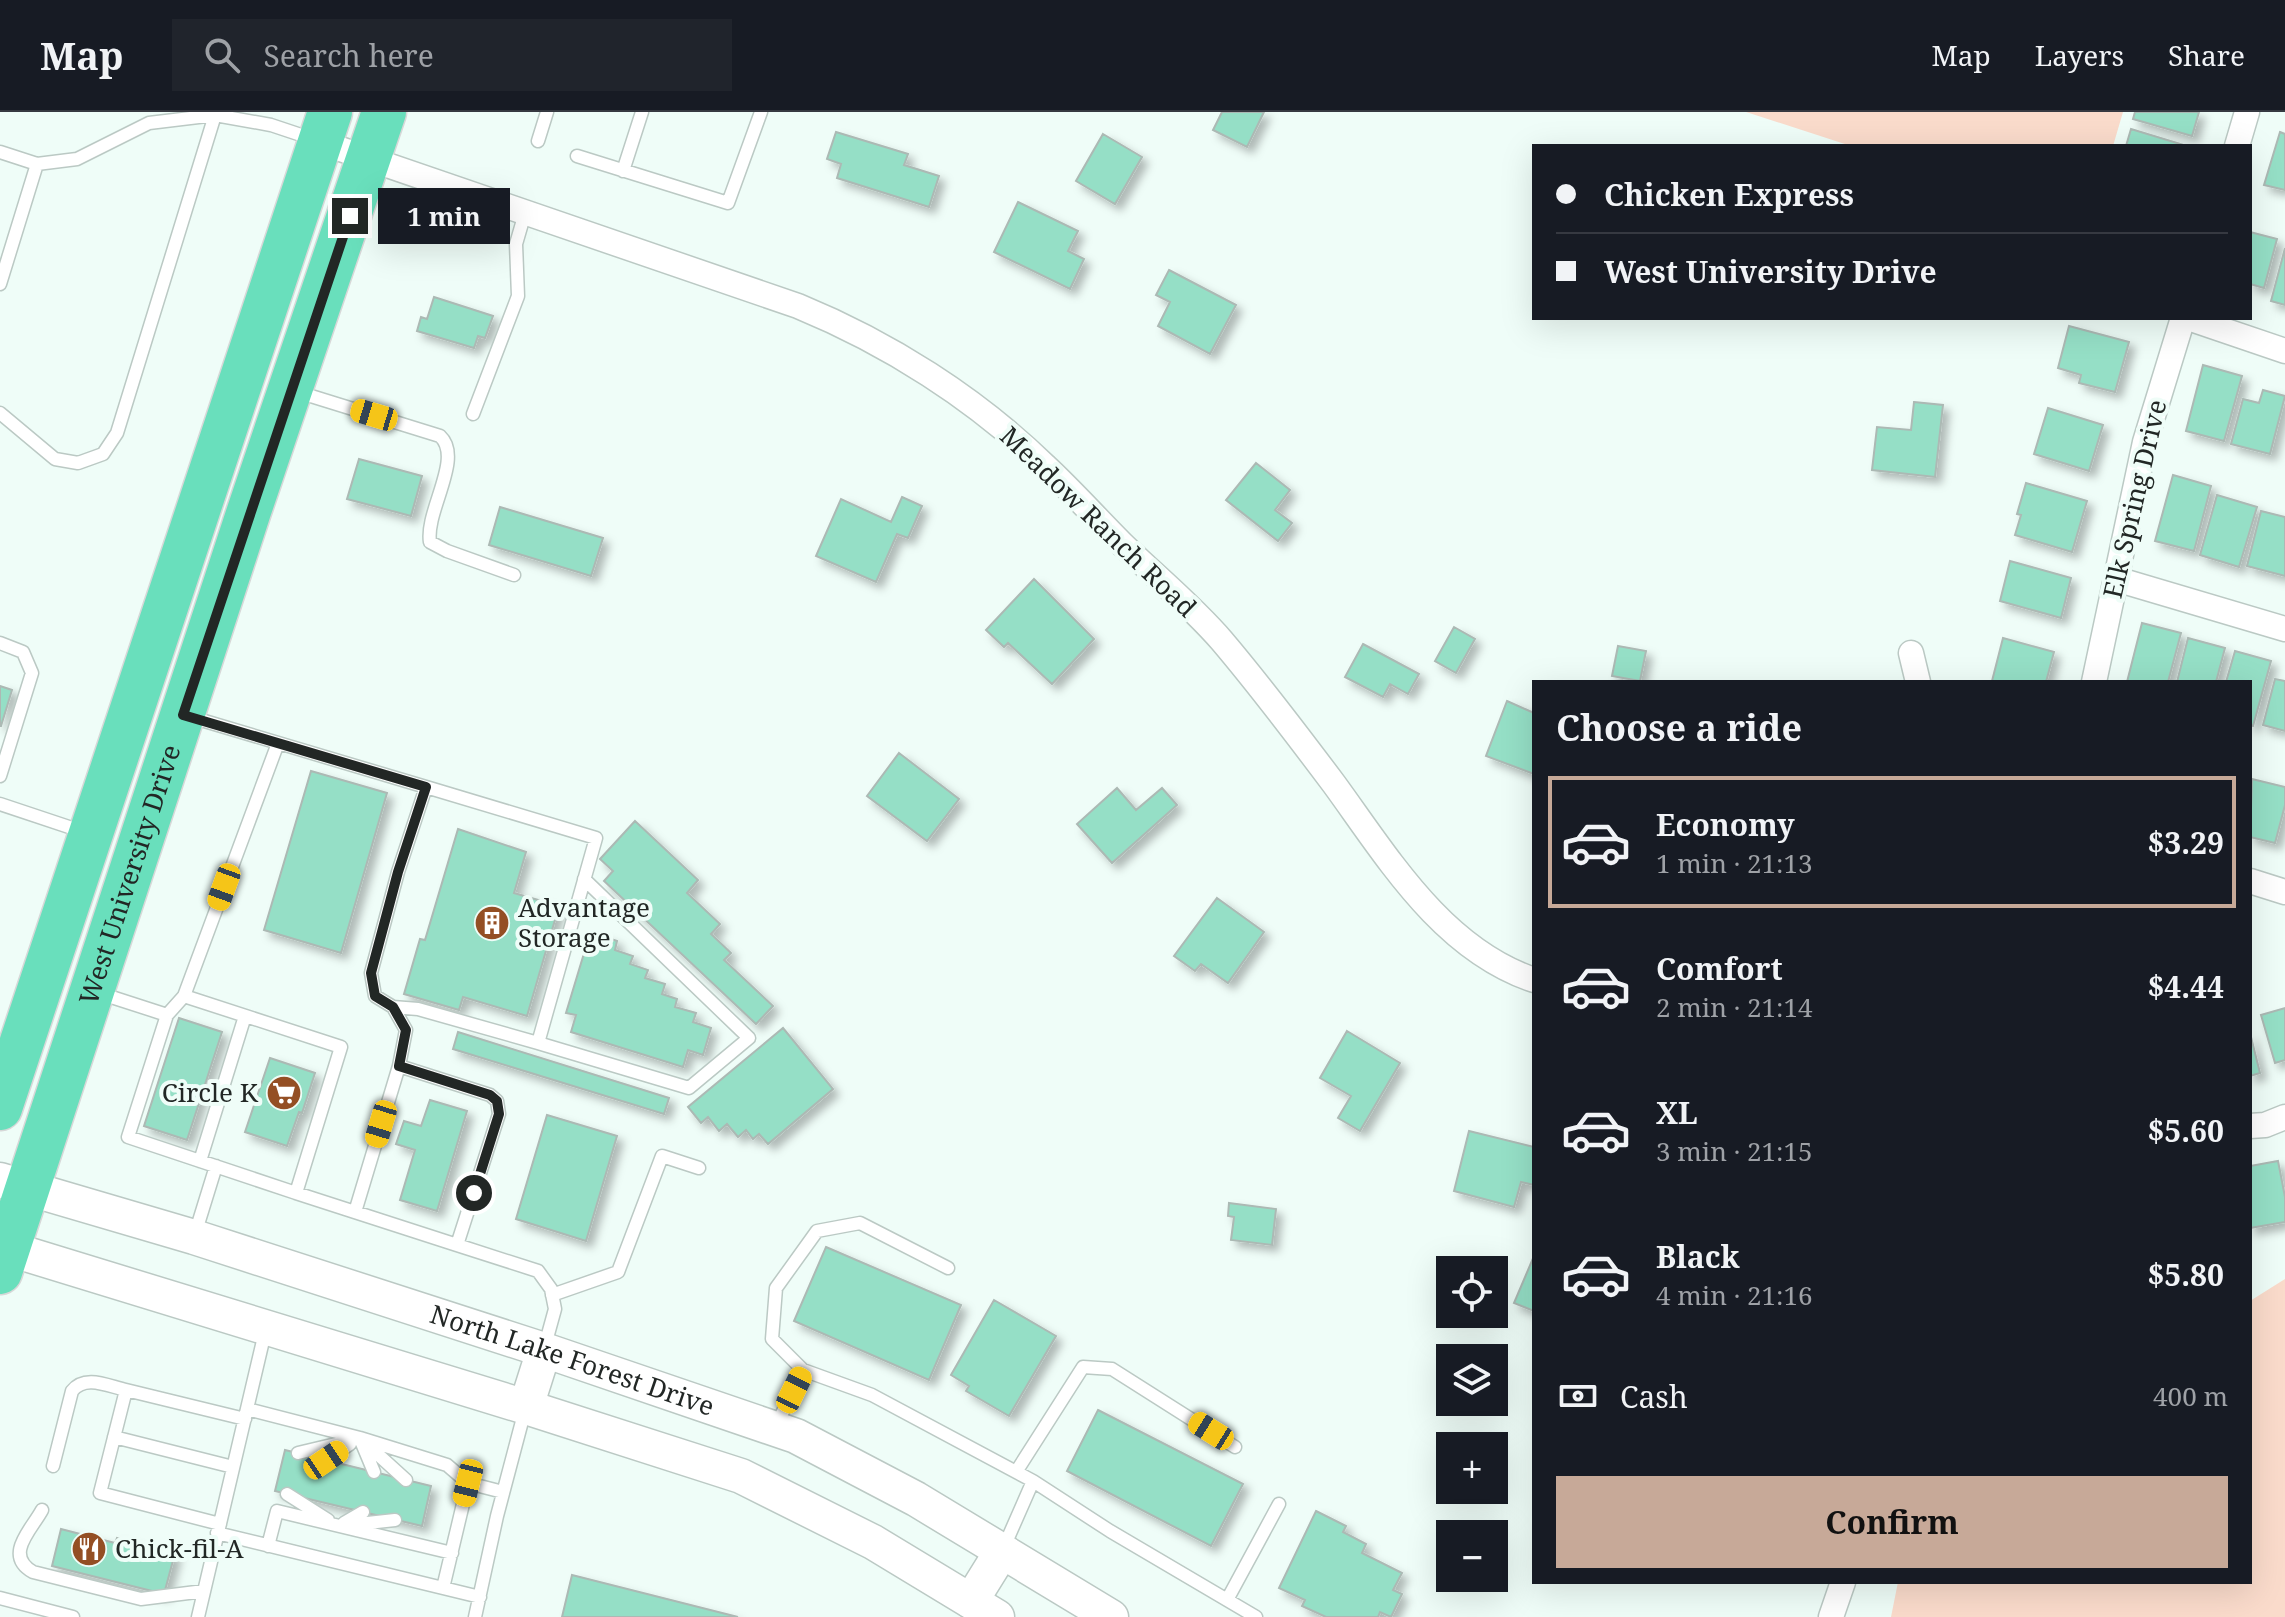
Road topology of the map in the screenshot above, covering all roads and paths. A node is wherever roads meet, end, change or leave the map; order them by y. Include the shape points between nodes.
1 (384, 112) edge
2 (547, 112) edge
3 (642, 112) edge
4 (761, 112) edge
5 (2247, 112) edge
6 (215, 115) junction
7 (325, 127) edge
8 (538, 141) dead end
9 (2238, 144) edge
10 (0, 152) edge
11 (577, 156) dead end
12 (369, 158) junction
13 (37, 164) junction
14 (623, 171) junction
15 (525, 213) junction
16 (0, 284) edge
17 (2184, 320) edge
18 (2191, 320) edge
19 (2285, 351) edge
20 (291, 390) junction
21 (0, 413) edge
22 (473, 414) dead end
23 (514, 575) dead end
24 (2116, 579) junction
25 (2285, 629) edge
26 (0, 643) edge
27 (1911, 653) dead end
28 (1918, 680) edge
29 (2094, 680) edge
30 (135, 699) junction
31 (183, 715) junction
32 (278, 743) junction
33 (0, 776) edge
34 (426, 787) junction
35 (0, 804) edge
36 (91, 834) junction
37 (584, 879) junction
38 (2252, 882) edge
39 (2285, 892) edge
40 (1532, 979) edge
41 (92, 991) junction
42 (184, 996) junction
43 (393, 1007) junction
44 (167, 1015) junction
45 (245, 1016) junction
46 (538, 1043) junction
47 (399, 1066) junction
48 (7, 1074) edge
49 (0, 1108) edge
50 (2285, 1117) edge
51 (2252, 1126) edge
52 (200, 1161) junction
53 (216, 1166) junction
54 (699, 1168) dead end
55 (14, 1184) edge
56 (296, 1193) junction
57 (355, 1212) junction
58 (194, 1237) junction
59 (457, 1245) junction
60 (3, 1255) edge
61 (948, 1268) dead end
62 (552, 1295) junction
63 (266, 1327) junction
64 (544, 1350) junction
65 (803, 1370) junction
66 (126, 1390) junction
67 (526, 1407) junction
68 (246, 1414) junction
69 (774, 1429) junction
70 (114, 1437) junction
71 (360, 1438) junction
72 (1235, 1447) dead end
73 (298, 1453) dead end
74 (326, 1460) dead end
75 (53, 1466) dead end
76 (233, 1467) junction
77 (374, 1472) dead end
78 (1016, 1472) junction
79 (406, 1480) dead end
80 (1033, 1481) junction
81 (468, 1483) junction
82 (503, 1492) junction
83 (287, 1494) dead end
84 (316, 1500) dead end
85 (1279, 1504) dead end
86 (42, 1510) dead end
87 (363, 1512) dead end
88 (395, 1520) dead end
89 (338, 1527) junction
90 (218, 1529) junction
91 (268, 1546) junction
92 (1002, 1551) junction
93 (452, 1553) junction
94 (1842, 1584) edge
95 (443, 1588) junction
96 (204, 1591) junction
97 (480, 1597) junction
98 (6, 1600) edge
99 (1227, 1600) junction
100 (978, 1609) edge
101 (8, 1617) edge
102 (73, 1617) edge
103 (198, 1617) edge
104 (475, 1617) edge
105 (1111, 1617) edge
106 (1256, 1617) edge
107 (1831, 1617) edge

1 - 12 highway, West University Drive
2 - 8 lane
3 - 14 lane
4 - 14 lane via 728,203
5 - 9 street
6 - 7 lane
6 - 13 lane via 149,123 77,159
6 - 21 lane via 117,433 103,454 78,463 55,459
7 - 12 street, Meadow Ranch Road
7 - 30 highway, West University Drive
10 - 13 lane
11 - 14 lane
12 - 15 street, Meadow Ranch Road
12 - 20 highway, West University Drive
13 - 16 lane
15 - 22 lane via 516,244 518,296
15 - 40 street, Meadow Ranch Road via 848,327 970,403 1044,464 1220,639 1414,893 1486,956
17 - 24 street, Elk Spring Drive via 2145,442
18 - 19 street
20 - 23 lane via 440,436 449,451 430,542
20 - 31 highway, West University Drive
24 - 25 street
24 - 29 street, Elk Spring Drive
26 - 33 lane via 23,652 32,673
27 - 28 street
30 - 31 highway
30 - 36 highway, West University Drive
31 - 32 lane
31 - 41 highway, West University Drive
32 - 34 lane
32 - 42 lane
34 - 37 lane via 596,838
34 - 43 lane via 371,973 375,996
35 - 36 lane
36 - 48 highway, West University Drive
37 - 46 lane
37 - 46 lane via 749,1038 689,1088
38 - 39 street
41 - 44 lane
41 - 55 highway, West University Drive
42 - 44 lane
42 - 45 lane
43 - 46 lane via 418,1009
43 - 47 lane via 406,1030
44 - 52 lane via 128,1137
45 - 52 lane
45 - 56 lane via 341,1047
47 - 57 lane
47 - 59 lane via 497,1101 499,1114
48 - 49 highway, West University Drive
50 - 51 street
52 - 53 lane
53 - 56 lane
53 - 58 lane
54 - 62 lane via 662,1156 618,1272
55 - 58 main road, North Lake Forest Drive
55 - 60 highway, West University Drive
56 - 57 lane
57 - 59 lane
58 - 64 main road, North Lake Forest Drive
59 - 62 lane via 538,1271
60 - 63 main road
61 - 65 lane via 860,1223 817,1231 776,1288 772,1339
62 - 64 lane via 555,1309
63 - 67 main road
63 - 68 lane
64 - 67 main road
64 - 69 main road, North Lake Forest Drive
65 - 69 lane
65 - 78 lane via 872,1395
66 - 68 lane
66 - 70 lane
66 - 75 lane via 79,1383 72,1391
67 - 82 lane
67 - 100 main road via 741,1476 873,1542
68 - 71 lane
68 - 76 lane
69 - 92 main road, North Lake Forest Drive via 916,1499
70 - 76 lane
70 - 90 lane via 100,1493
71 - 73 lane
71 - 74 lane
71 - 77 lane
71 - 79 lane
71 - 81 lane via 447,1465
72 - 78 lane via 1112,1369 1083,1367
76 - 90 lane
78 - 80 lane
80 - 92 lane
80 - 99 lane
81 - 82 lane
81 - 93 lane
82 - 97 lane
83 - 89 lane
84 - 89 lane
85 - 99 lane
86 - 96 lane via 29,1528 20,1558 23,1567 141,1599
87 - 89 lane
88 - 89 lane
89 - 91 lane via 277,1511
89 - 93 lane
90 - 91 lane
90 - 96 lane
91 - 95 lane
92 - 100 main road
92 - 105 main road, North Lake Forest Drive
93 - 95 lane
94 - 107 street
95 - 97 lane
96 - 103 lane
97 - 104 lane
98 - 101 lane
98 - 102 lane
99 - 106 lane

